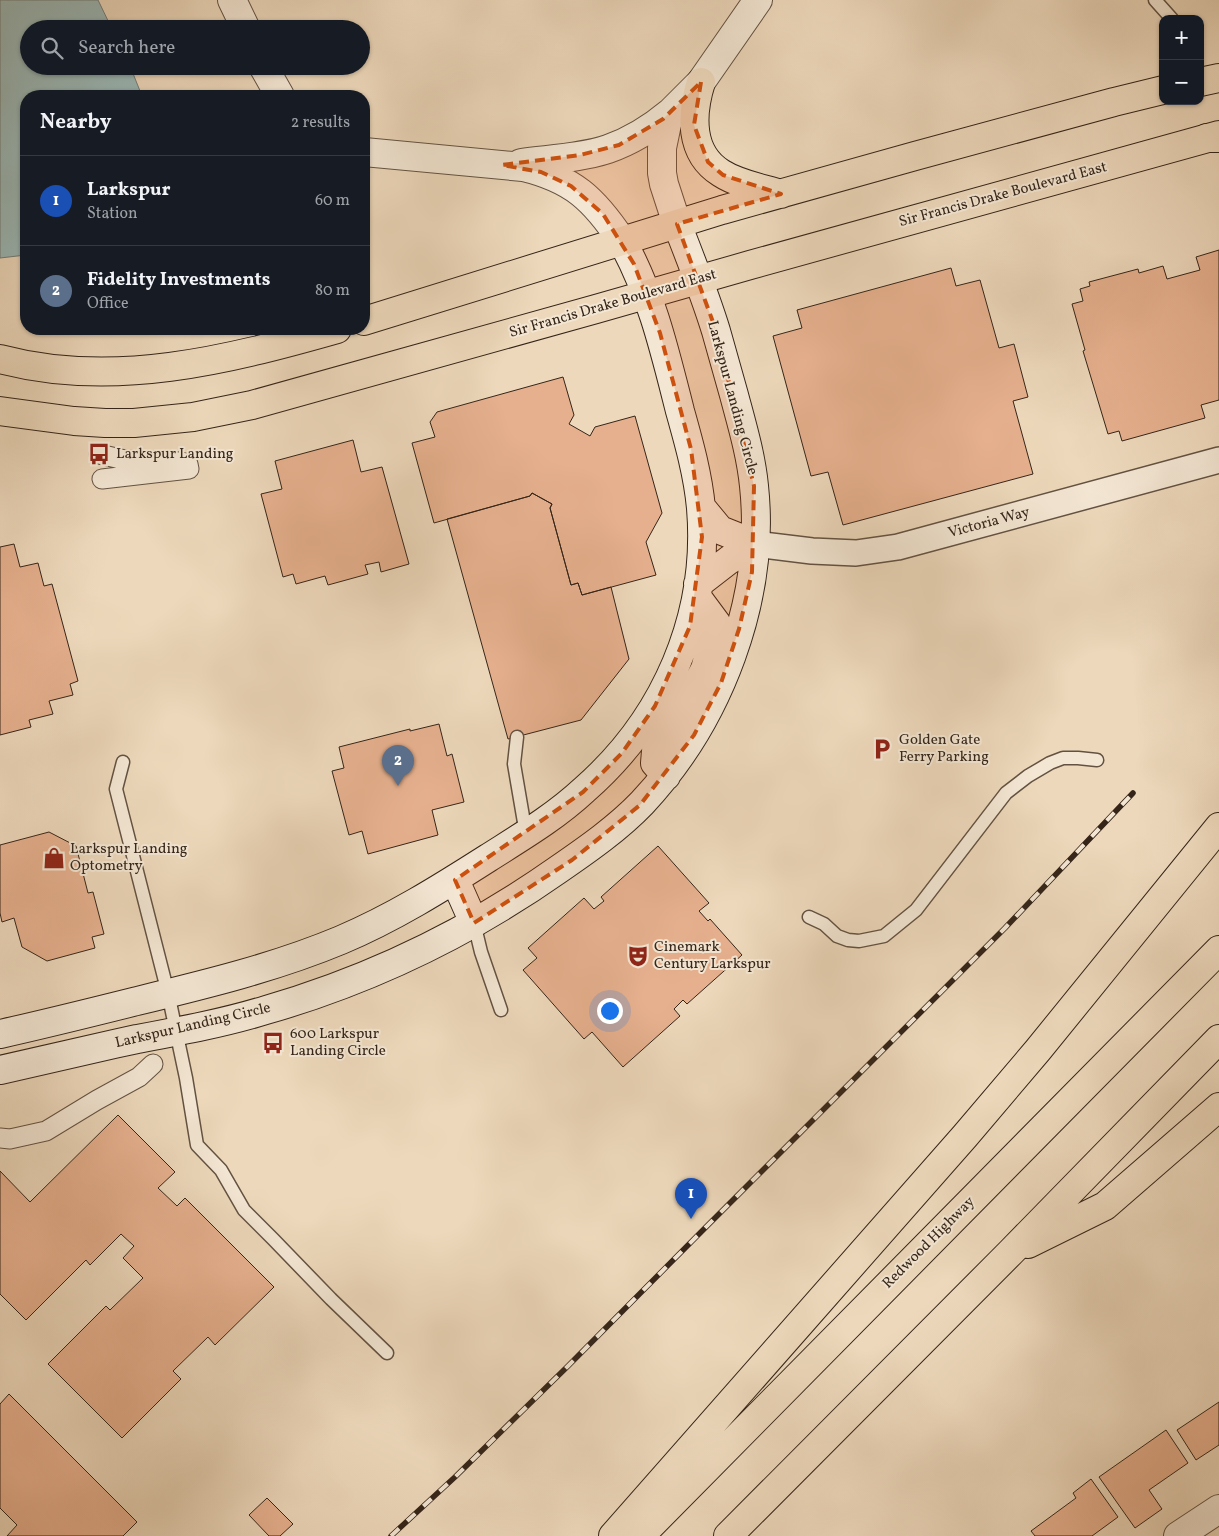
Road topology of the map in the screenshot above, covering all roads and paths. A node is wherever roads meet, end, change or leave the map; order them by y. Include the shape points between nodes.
1 (232, 0) edge
2 (758, 0) edge
3 (1155, 0) edge
4 (1168, 15) edge
5 (242, 20) edge
6 (268, 75) edge
7 (1219, 78) edge
8 (1204, 81) edge
9 (701, 82) junction
10 (276, 90) edge
11 (1159, 91) edge
12 (671, 112) junction
13 (1215, 137) edge
14 (370, 153) edge
15 (502, 165) junction
16 (780, 194) junction
17 (677, 224) junction
18 (622, 241) junction
19 (698, 280) junction
20 (647, 294) junction
21 (370, 319) edge
22 (284, 335) edge
23 (316, 335) edge
24 (267, 349) junction
25 (0, 360) edge
26 (0, 411) edge
27 (98, 454) dead end
28 (1219, 460) edge
29 (102, 479) dead end
30 (701, 507) junction
31 (755, 544) junction
32 (697, 591) junction
33 (517, 737) dead end
34 (1097, 760) dead end
35 (123, 762) dead end
36 (666, 776) junction
37 (1219, 827) edge
38 (526, 834) junction
39 (455, 880) junction
40 (809, 917) dead end
41 (474, 923) junction
42 (1219, 950) edge
43 (168, 994) junction
44 (501, 1010) dead end
45 (177, 1032) junction
46 (0, 1034) edge
47 (1219, 1039) edge
48 (153, 1064) dead end
49 (0, 1070) edge
50 (1219, 1106) edge
51 (0, 1138) edge
52 (1010, 1252) junction
53 (387, 1353) dead end
54 (1219, 1509) edge
55 (613, 1536) edge
56 (640, 1536) edge
57 (728, 1536) edge
58 (1178, 1536) edge

1 - 5 main road
2 - 9 main road
3 - 4 lane
6 - 10 main road
7 - 8 main road
9 - 12 main road
9 - 16 main road via 695,103 694,125 698,145 708,162 723,175
11 - 16 main road
12 - 15 main road via 653,126 607,149
12 - 17 main road, Larkspur Landing Circle via 661,161 664,184
13 - 19 main road, Sir Francis Drake Boulevard East
14 - 15 main road
15 - 18 main road via 541,172 571,186 599,209
16 - 17 main road
17 - 18 main road
17 - 19 main road, Larkspur Landing Circle
18 - 20 main road
18 - 21 main road
19 - 20 main road, Sir Francis Drake Boulevard East
19 - 31 main road, Larkspur Landing Circle via 717,332 752,466
20 - 26 main road, Sir Francis Drake Boulevard East via 222,412 105,423
20 - 30 main road via 691,449
22 - 24 main road
23 - 24 main road
24 - 25 main road via 210,362 122,371 62,370
27 - 29 street via 125,460 188,464 188,469
28 - 31 street, Victoria Way via 884,550 833,552
30 - 31 main road via 720,530
30 - 32 main road
31 - 32 main road via 729,560
31 - 36 main road, Larkspur Landing Circle via 747,598 721,682 709,710
32 - 36 main road via 717,624 705,669 677,723 656,751 655,764
32 - 38 main road via 690,626 676,662 640,730 583,792
33 - 38 lane via 514,764
34 - 40 lane via 1063,758 1006,792 916,910 884,936 848,940
35 - 43 lane via 116,789
36 - 41 main road, Larkspur Landing Circle via 619,825 542,881
37 - 55 main road via 1038,1050
38 - 39 main road
39 - 41 main road
39 - 43 main road via 385,919 321,948
41 - 44 lane
41 - 45 main road, Larkspur Landing Circle via 402,959 329,989 269,1010
42 - 56 main road, Redwood Highway
43 - 45 lane
43 - 46 main road
45 - 49 main road, Larkspur Landing Circle
45 - 53 lane via 196,1145 221,1170 244,1210
47 - 52 main road
48 - 51 street via 139,1077 46,1131
50 - 52 main road via 1105,1206
52 - 57 main road
54 - 58 main road

